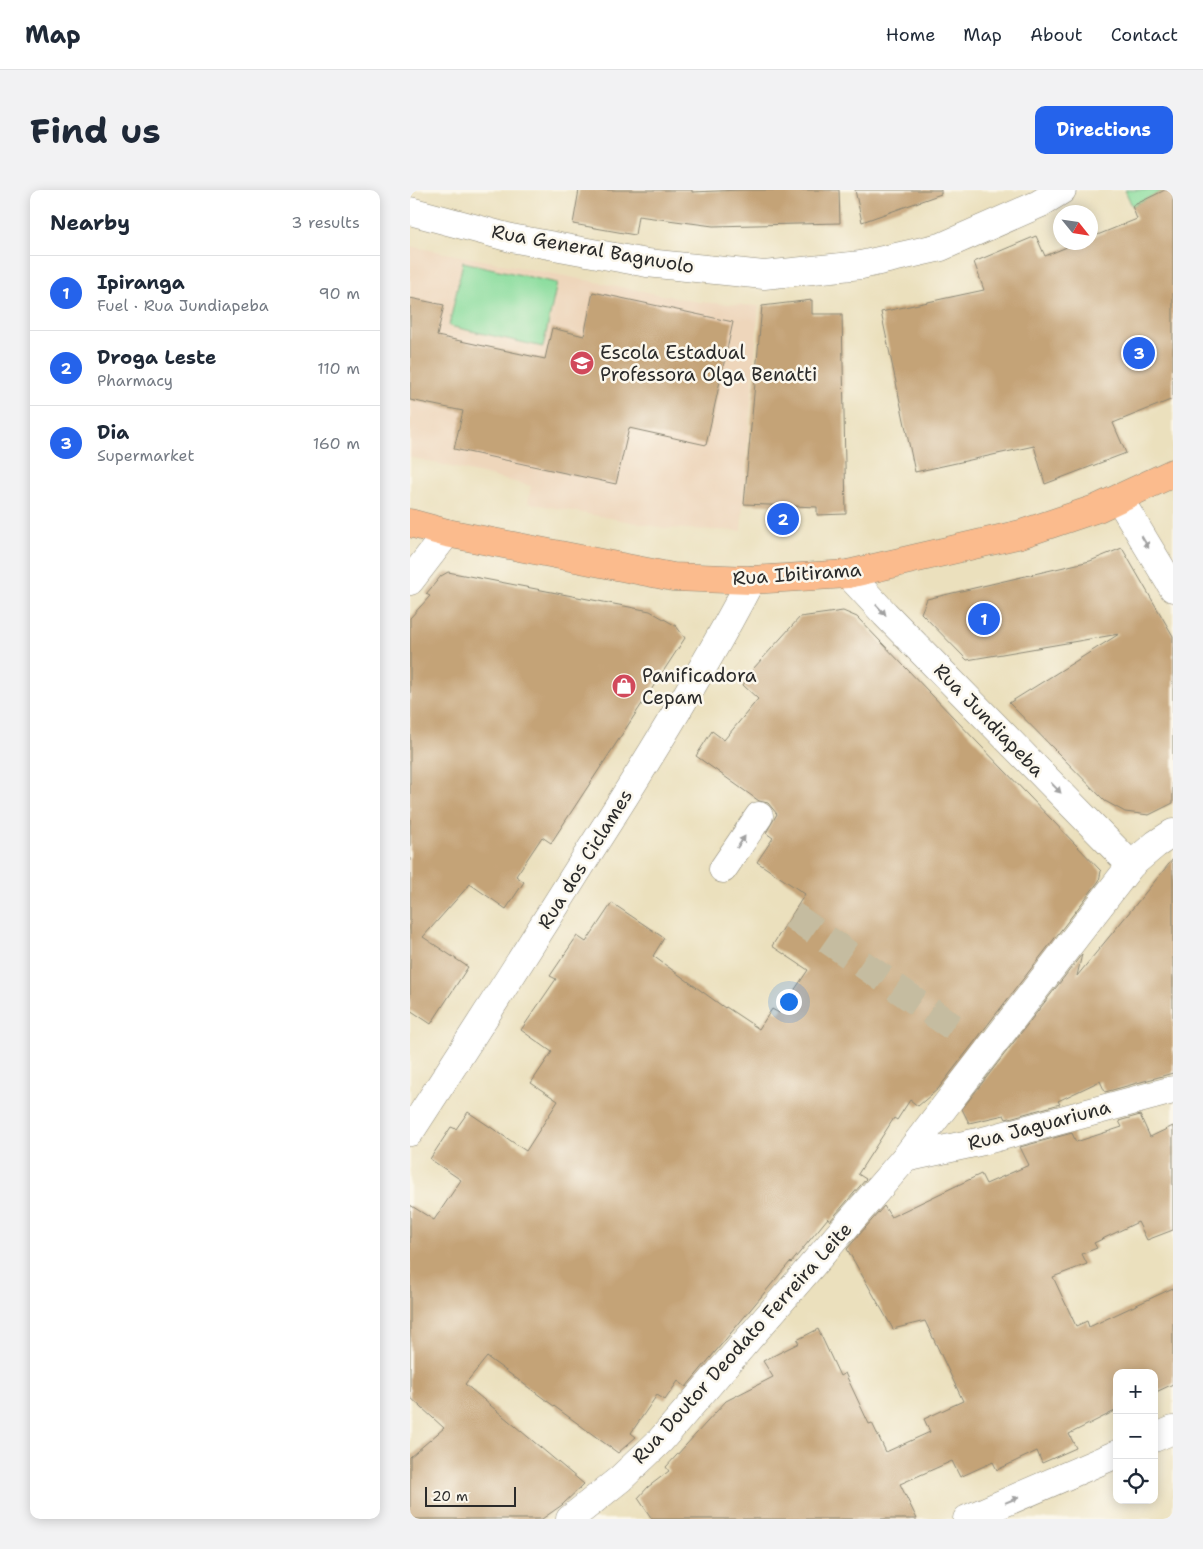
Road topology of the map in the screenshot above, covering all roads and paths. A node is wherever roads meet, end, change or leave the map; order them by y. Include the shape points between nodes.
1 (1062, 190) edge
2 (410, 211) edge
3 (1173, 473) edge
4 (1120, 500) junction
5 (410, 523) edge
6 (447, 533) junction
7 (848, 574) junction
8 (751, 580) junction
9 (410, 581) edge
10 (1173, 588) edge
11 (758, 816) dead end
12 (1173, 833) edge
13 (1131, 865) junction
14 (723, 869) dead end
15 (1173, 1090) edge
16 (410, 1132) edge
17 (905, 1158) junction
18 (1173, 1430) edge
19 (1158, 1436) edge
20 (1113, 1456) edge
21 (570, 1519) edge
22 (967, 1519) edge

1 - 2 street, Rua General Bagnuolo via 1039,204 940,247 862,265 764,274 648,263 511,238
3 - 4 main road, Rua Ibitirama
4 - 7 main road, Rua Ibitirama via 1021,534
4 -> 10 street
5 - 6 main road, Rua Ibitirama
6 - 8 main road, Rua Ibitirama via 673,577
6 - 9 street
7 - 8 main road, Rua Ibitirama
7 -> 13 street, Rua Jundiapeba
8 - 16 street, Rua dos Ciclames via 658,745
14 -> 11 street
12 - 13 street
13 - 17 street
15 - 17 street, Rua Jaguariuna via 983,1141
17 - 21 street, Rua Doutor Deodato Ferreira Leite via 660,1441 620,1479
18 - 19 street
22 -> 20 street

